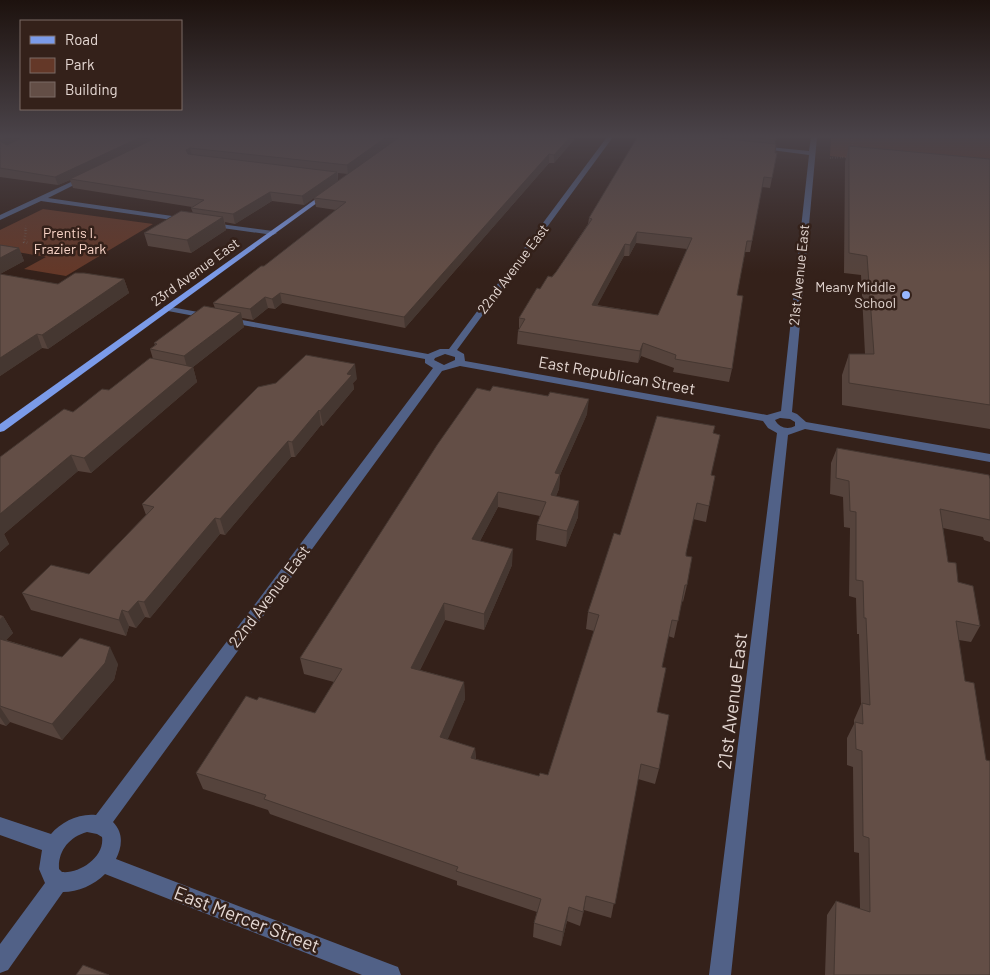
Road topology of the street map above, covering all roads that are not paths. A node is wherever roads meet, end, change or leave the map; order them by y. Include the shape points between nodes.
1 (75, 182) edge
2 (577, 182) edge
3 (809, 182) edge
4 (333, 189) edge
5 (40, 199) junction
6 (0, 218) edge
7 (191, 221) edge
8 (200, 222) edge
9 (273, 233) junction
10 (168, 308) junction
11 (451, 352) junction
12 (434, 362) junction
13 (459, 363) junction
14 (786, 414) junction
15 (769, 419) junction
16 (801, 425) junction
17 (0, 429) edge
18 (783, 431) junction
19 (990, 458) edge
20 (100, 825) junction
21 (0, 826) edge
22 (54, 845) junction
23 (103, 864) junction
24 (59, 881) junction
25 (0, 962) edge
26 (359, 970) edge
27 (390, 975) edge
28 (720, 975) edge

1 - 5 street
2 - 11 street, 22nd Avenue East
3 - 14 street, 21st Avenue East
4 - 9 main road, 23rd Avenue East
5 - 6 street
5 - 7 street
8 - 9 street
9 - 10 main road, 23rd Avenue East
10 - 12 street
10 - 17 main road, 23rd Avenue East
11 - 12 street via 438,352
11 - 13 street via 460,356
12 - 13 street via 450,367
12 - 20 street, 22nd Avenue East
13 - 15 street, East Republican Street
14 - 15 street
14 - 16 street
15 - 18 street via 771,425
16 - 18 street via 795,431
16 - 19 street
18 - 28 street, 21st Avenue East
20 - 22 street via 87,823 77,826
20 - 23 street via 110,832 112,840
21 - 22 street
22 - 24 street via 48,869
23 - 24 street via 81,880
23 - 26 street, East Mercer Street
24 - 25 street
26 - 27 street, East Mercer Street

